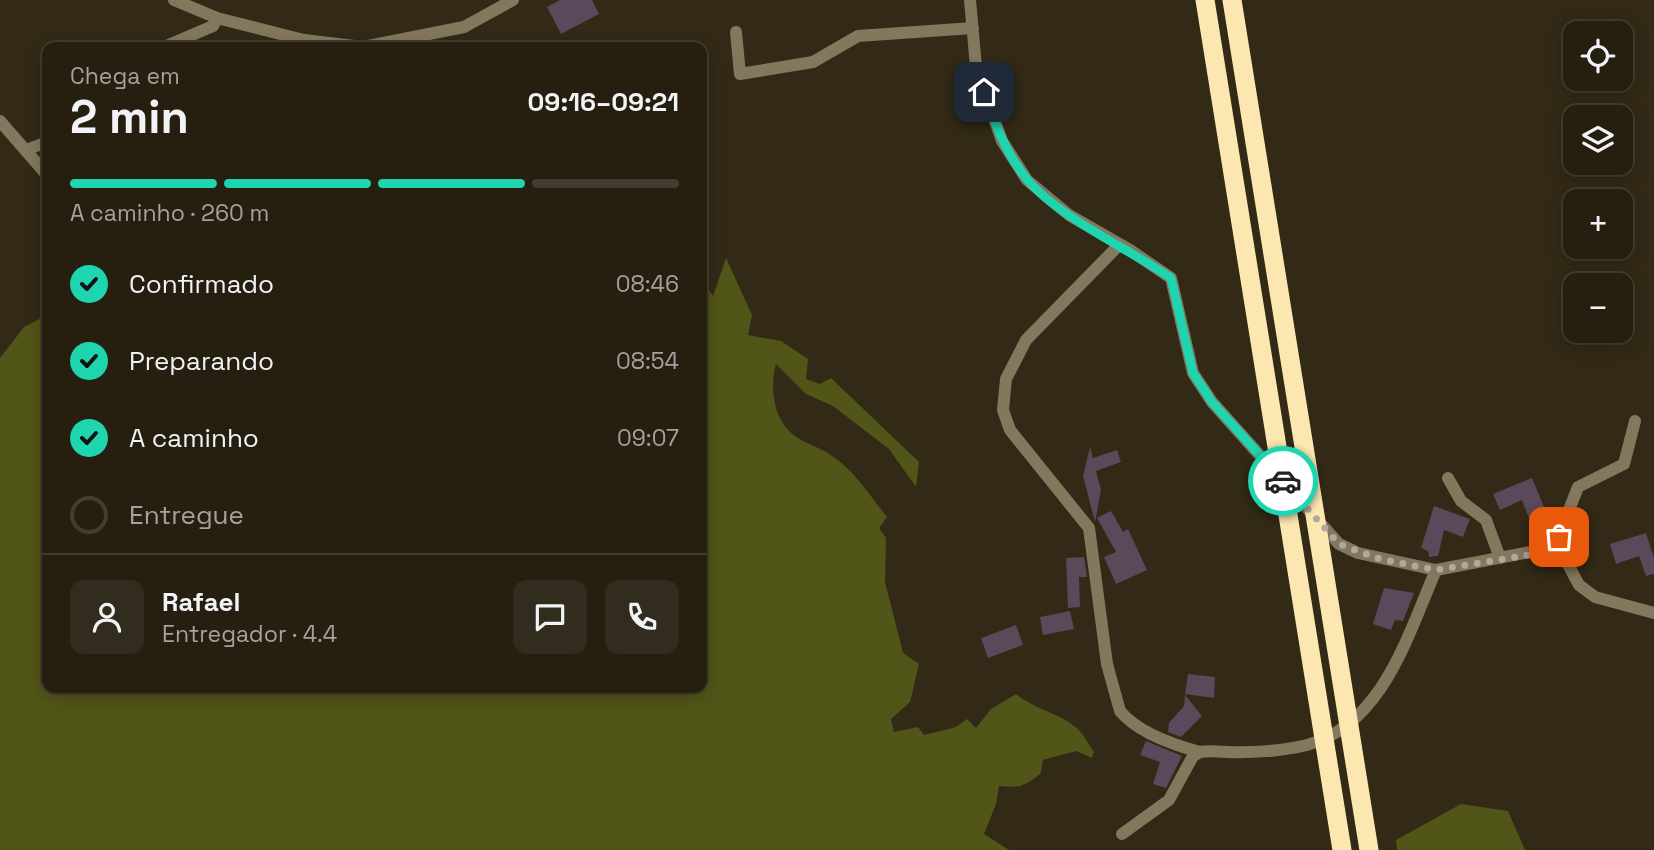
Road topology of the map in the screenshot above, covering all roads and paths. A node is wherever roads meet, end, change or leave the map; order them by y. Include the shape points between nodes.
1 (174, 0) edge
2 (513, 0) edge
3 (970, 0) edge
4 (1205, 0) edge
5 (1232, 0) edge
6 (217, 18) junction
7 (973, 28) junction
8 (736, 32) dead end
9 (176, 42) edge
10 (321, 42) edge
11 (388, 42) edge
12 (0, 121) edge
13 (42, 144) edge
14 (26, 150) junction
15 (42, 169) edge
16 (1120, 244) junction
17 (1635, 421) dead end
18 (1448, 478) dead end
19 (1553, 551) junction
20 (1500, 558) junction
21 (1436, 570) junction
22 (1654, 613) edge
23 (1200, 752) junction
24 (1122, 834) dead end
25 (1342, 850) edge
26 (1369, 850) edge

1 - 6 street
2 - 11 street via 464,27
3 - 7 street
4 - 25 highway
5 - 26 highway
6 - 9 street via 214,26
6 - 10 street
7 - 8 street via 858,36 813,62 740,74
7 - 16 street via 975,67 1002,141 1027,180 1069,215
12 - 14 street
13 - 14 street
14 - 15 street
16 - 21 street via 1171,278 1193,373 1220,412 1339,544 1380,559
16 - 23 street via 1026,340 1006,379 1003,410 1010,430 1089,528 1107,664 1120,711 1145,729
17 - 19 street via 1624,464 1578,487
18 - 20 street via 1461,501 1486,520
19 - 20 street
19 - 22 street via 1563,555 1579,585 1595,597
20 - 21 street
21 - 23 street via 1378,695 1342,728 1307,744
23 - 24 street via 1193,755 1169,800

